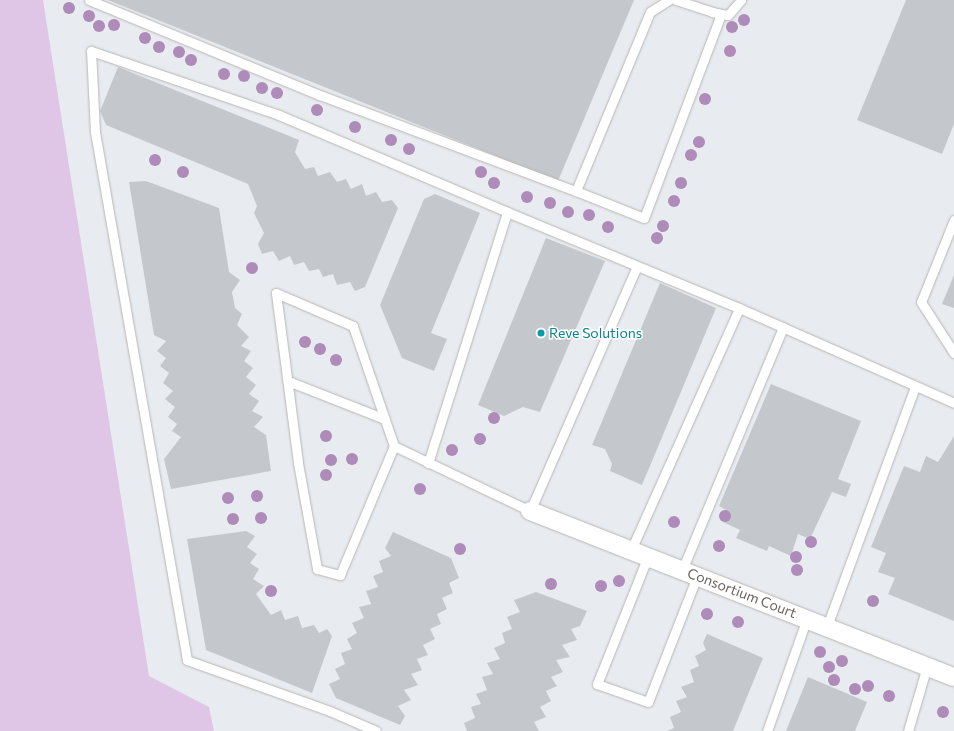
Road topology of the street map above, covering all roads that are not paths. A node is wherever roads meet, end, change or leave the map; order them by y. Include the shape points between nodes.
1 (90, 0) edge
2 (669, 0) edge
3 (676, 0) edge
4 (741, 0) edge
5 (721, 14) junction
6 (576, 191) junction
7 (507, 212) junction
8 (954, 220) edge
9 (637, 266) junction
10 (739, 308) junction
11 (783, 327) junction
12 (954, 353) edge
13 (288, 381) junction
14 (914, 387) junction
15 (954, 403) edge
16 (385, 419) junction
17 (394, 446) junction
18 (428, 463) junction
19 (530, 511) junction
20 (632, 550) junction
21 (648, 556) junction
22 (690, 573) junction
23 (807, 618) junction
24 (827, 626) junction
25 (927, 666) junction
26 (954, 677) edge
27 (376, 731) edge
28 (767, 731) edge
29 (908, 731) edge

1 - 6 lane via 320,95
2 - 6 lane via 650,12
3 - 5 lane
4 - 5 lane via 728,15
5 - 6 lane via 644,218
7 - 9 lane
7 - 18 lane
7 - 27 lane via 279,115 91,51 95,132 187,660
8 - 12 lane via 921,302
9 - 10 lane
9 - 19 lane
10 - 11 lane
10 - 20 lane
11 - 14 lane
11 - 22 lane
13 - 16 lane
13 - 16 lane via 276,293 353,326
13 - 17 lane via 298,462 317,569 340,575
14 - 15 lane
14 - 24 lane
16 - 17 lane
17 - 18 lane
18 - 19 lane
19 - 20 street, Consortium Court
20 - 21 street, Consortium Court
21 - 22 street, Consortium Court
21 - 22 lane via 597,684 648,702
22 - 23 street, Consortium Court
23 - 24 street, Consortium Court
23 - 28 lane
24 - 25 street, Consortium Court
25 - 26 street, Consortium Court
25 - 29 lane

